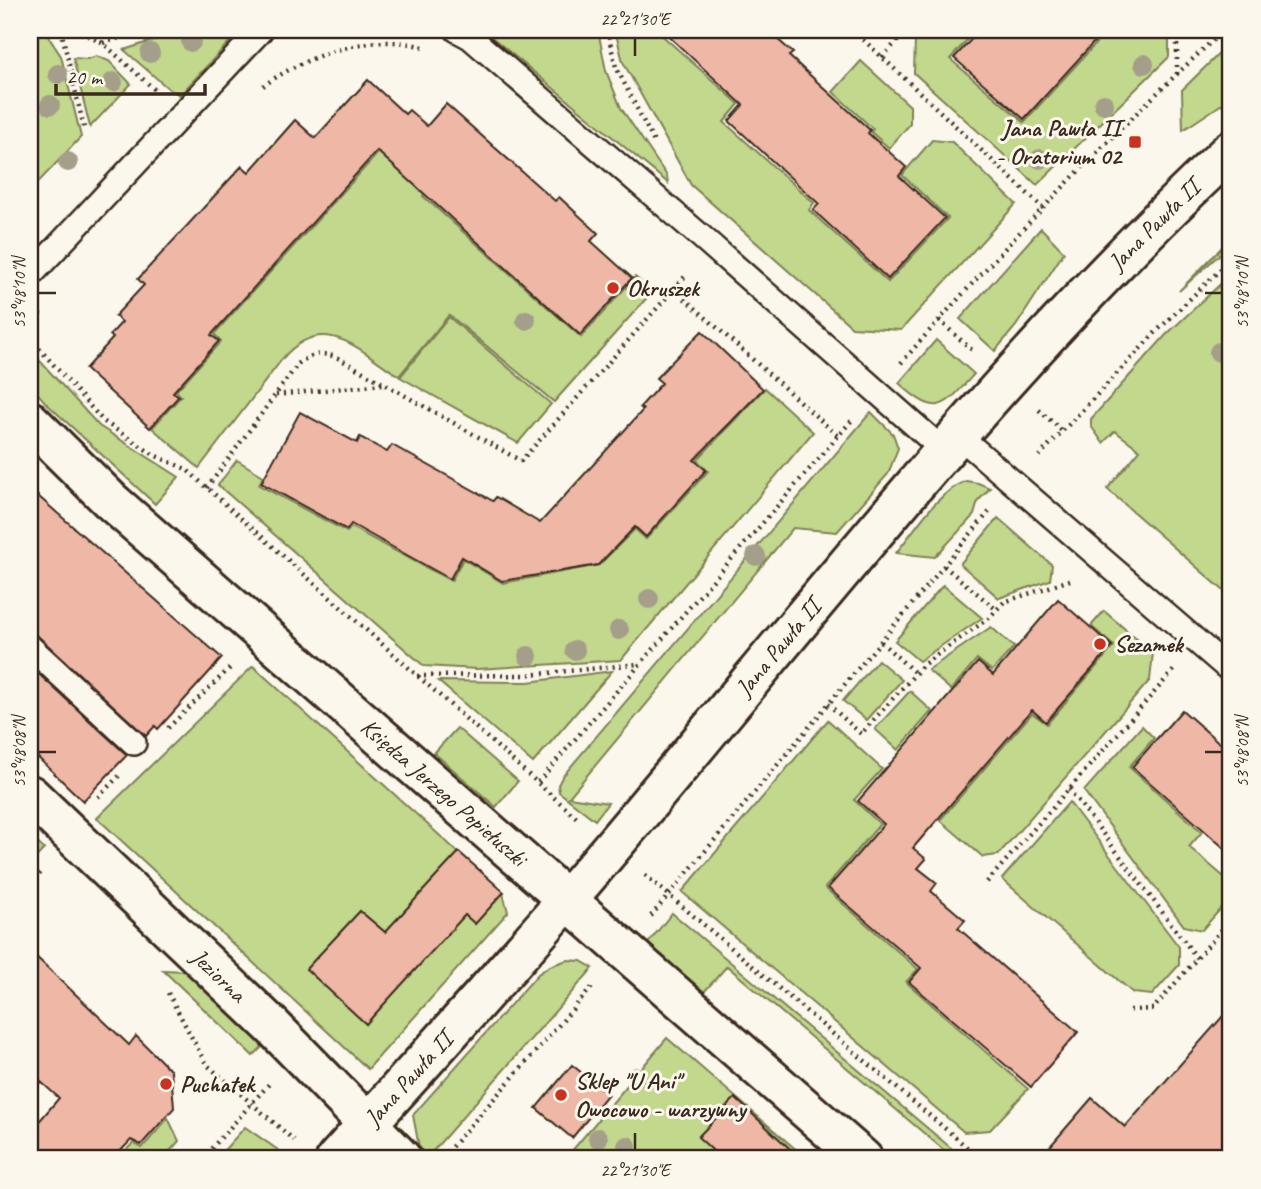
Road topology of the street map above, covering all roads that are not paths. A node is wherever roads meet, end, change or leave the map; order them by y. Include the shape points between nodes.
1 (261, 30) edge
2 (457, 30) edge
3 (1231, 150) edge
4 (30, 276) edge
5 (30, 421) edge
6 (951, 443) junction
7 (30, 647) edge
8 (1231, 671) edge
9 (134, 743) dead end
10 (30, 795) edge
11 (567, 900) junction
12 (368, 1123) junction
13 (336, 1159) edge
14 (402, 1159) edge
15 (863, 1159) edge

1 - 4 lane
2 - 6 lane
3 - 6 street, Jana Pawła II via 1111,268
5 - 11 street, Księdza Jerzego Popiełuszki via 111,501
6 - 8 lane via 1014,483
6 - 11 street, Jana Pawła II
7 - 9 lane
10 - 12 street, Jeziorna
11 - 12 street, Jana Pawła II
11 - 15 street, Księdza Jerzego Popiełuszki
12 - 13 street, Jana Pawła II
12 - 14 street, Jeziorna

